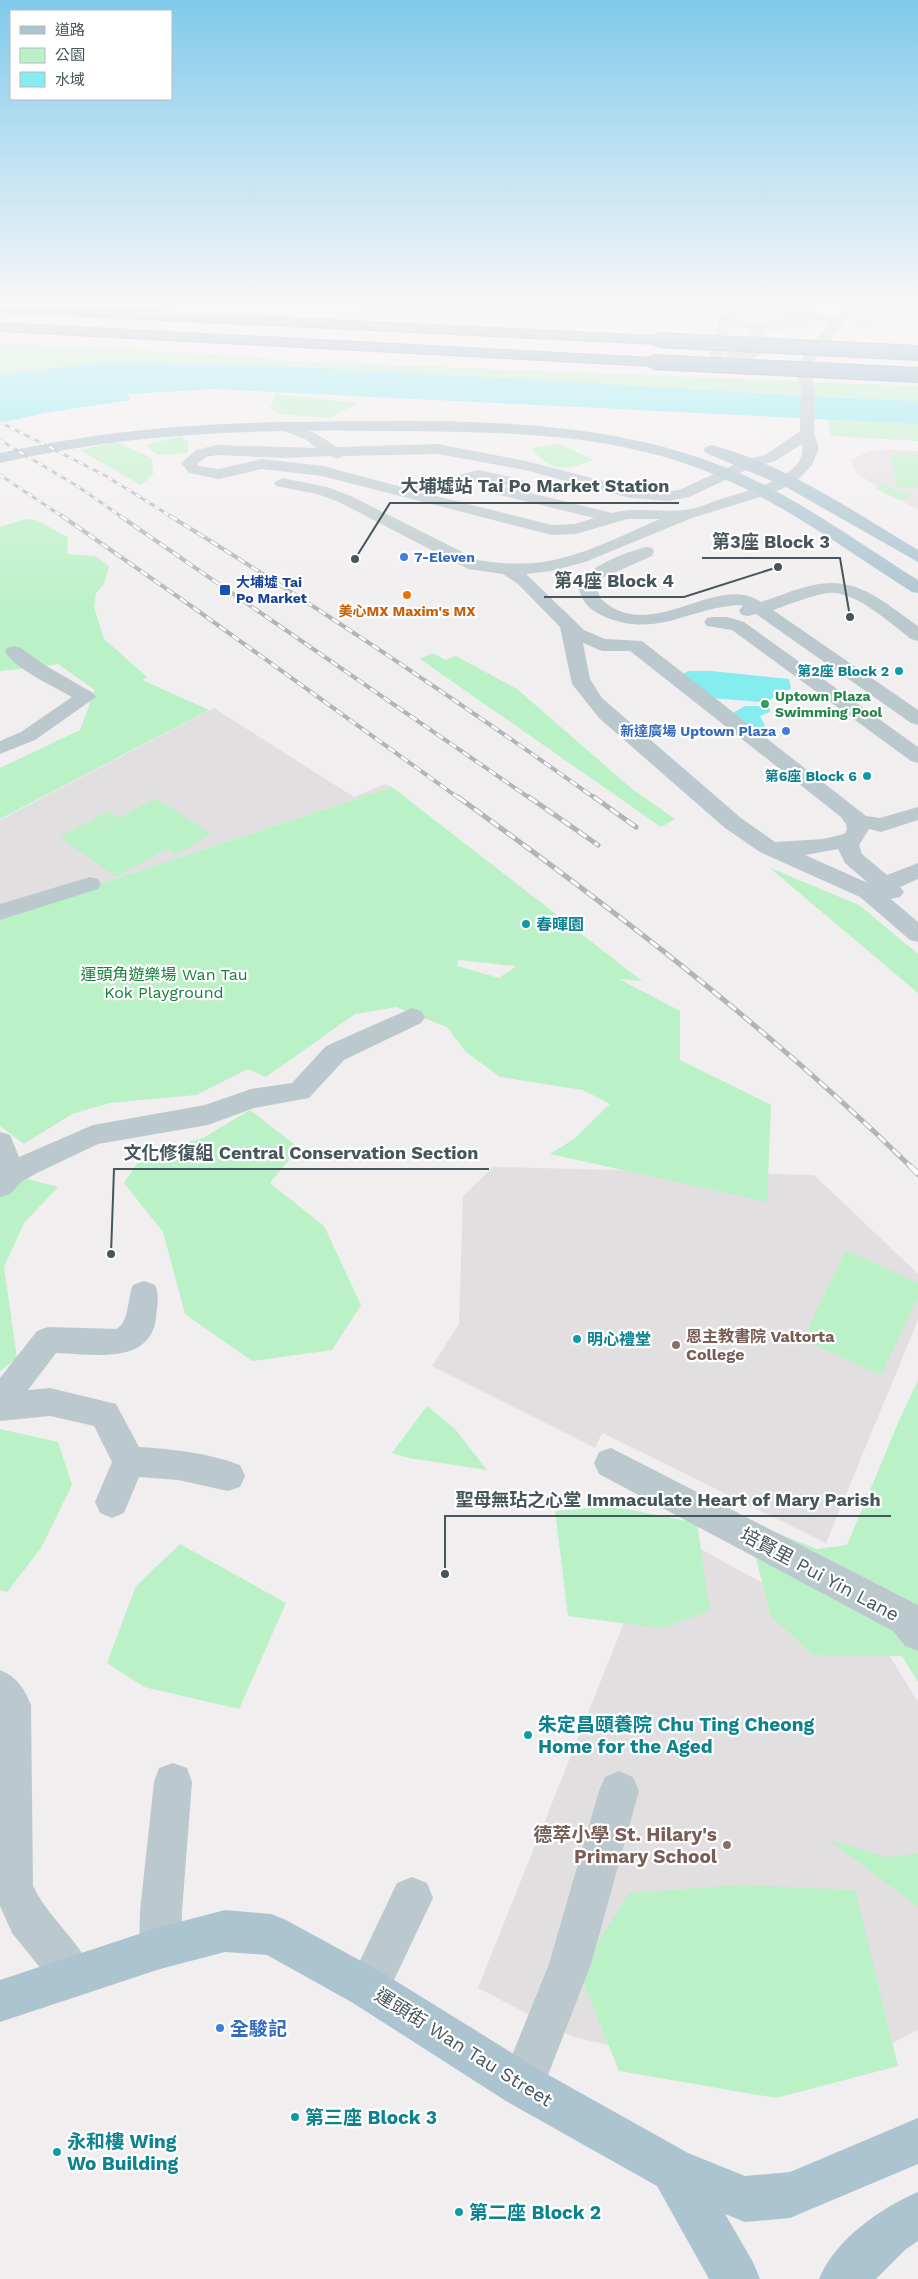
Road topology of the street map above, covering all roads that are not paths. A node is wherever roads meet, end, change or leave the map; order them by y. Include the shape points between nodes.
1 (808, 407) edge
2 (281, 426) junction
3 (637, 430) dead end
4 (807, 433) junction
5 (310, 436) junction
6 (695, 445) dead end
7 (0, 447) edge
8 (422, 449) junction
9 (334, 452) junction
10 (285, 453) junction
11 (0, 458) edge
12 (750, 463) junction
13 (229, 472) junction
14 (201, 473) junction
15 (727, 474) junction
16 (457, 480) junction
17 (789, 480) junction
18 (376, 486) junction
19 (432, 488) junction
20 (764, 491) junction
21 (404, 492) junction
22 (630, 493) junction
23 (716, 507) junction
24 (410, 511) dead end
25 (640, 513) junction
26 (686, 516) junction
27 (609, 517) junction
28 (387, 520) junction
29 (428, 524) dead end
30 (583, 526) junction
31 (688, 533) dead end
32 (660, 547) dead end
33 (918, 557) edge
34 (510, 570) junction
35 (918, 588) edge
36 (760, 608) junction
37 (713, 622) junction
38 (569, 626) junction
39 (918, 635) edge
40 (652, 640) junction
41 (14, 652) dead end
42 (580, 681) junction
43 (918, 719) edge
44 (0, 748) edge
45 (918, 757) edge
46 (918, 813) edge
47 (850, 815) junction
48 (849, 839) junction
49 (768, 847) junction
50 (918, 870) edge
51 (90, 884) dead end
52 (876, 889) junction
53 (0, 912) edge
54 (918, 914) edge
55 (918, 934) edge
56 (412, 1017) dead end
57 (0, 1142) edge
58 (6, 1180) edge
59 (144, 1294) dead end
60 (0, 1402) edge
61 (0, 1407) edge
62 (129, 1461) junction
63 (611, 1464) dead end
64 (228, 1476) dead end
65 (112, 1502) dead end
66 (918, 1633) edge
67 (0, 1689) edge
68 (172, 1782) dead end
69 (619, 1791) dead end
70 (412, 1898) dead end
71 (160, 1948) junction
72 (74, 1976) junction
73 (368, 1988) junction
74 (0, 2002) edge
75 (522, 2085) junction
76 (918, 2141) edge
77 (673, 2170) junction
78 (918, 2215) edge
79 (736, 2279) edge
80 (843, 2279) edge

1 - 4 street
2 - 5 street
2 - 11 main road via 192,428 113,437
2 - 15 main road via 470,428 543,433 643,448
3 - 7 main road via 512,418 252,416 109,426
4 - 12 street via 782,452
4 - 17 street via 811,449 807,462
5 - 9 street
5 - 10 street via 301,448
6 - 12 main road
8 - 9 street
8 - 18 street via 385,456 368,468
8 - 22 street via 468,453
9 - 10 street
9 - 18 street
10 - 14 street via 208,451 195,456 189,463 191,468
12 - 15 street
12 - 17 main road
13 - 14 street
13 - 18 street via 262,464 291,466
13 - 28 street via 319,479 346,488 376,505
14 - 28 street via 222,479 292,483 321,490
15 - 20 main road
15 - 22 street via 683,494
16 - 19 street
16 - 25 street via 490,476
16 - 27 street
17 - 20 street
17 - 33 main road
18 - 21 street
18 - 24 street
19 - 21 street
19 - 30 street
20 - 23 street
20 - 35 main road
21 - 30 street via 552,530
22 - 26 street
23 - 26 street
23 - 31 street
25 - 26 street
25 - 27 street
26 - 34 street via 579,558 551,566
27 - 30 street
28 - 34 street via 474,565
29 - 34 street
32 - 36 street via 596,574 587,582 587,594 612,616 634,620 657,620 738,599
34 - 38 street
36 - 37 street
36 - 39 street via 840,587 853,591
36 - 43 street
37 - 40 street
37 - 45 street via 738,626
38 - 40 street via 583,637 602,645
38 - 42 street via 575,642
40 - 42 street via 594,661
40 - 47 street
41 - 44 street via 86,698 28,736
42 - 49 street via 606,714 732,823
46 - 47 street via 881,825
47 - 48 street via 858,830
48 - 49 street via 826,847 798,851
48 - 52 street via 848,851
49 - 52 street
50 - 52 street
51 - 53 street
52 - 54 street
52 - 55 street
56 - 58 street via 336,1054 300,1091 251,1099 208,1115 93,1135
57 - 58 street
59 - 60 street via 139,1328 131,1336 119,1342 48,1340
61 - 62 street via 50,1402 105,1414
62 - 64 street via 178,1465
62 - 65 street
63 - 66 street, 培賢里 Pui Yin Lane via 906,1618
67 - 72 street via 12,1705 13,1888 27,1918
68 - 71 street
69 - 75 street via 570,1964
70 - 73 street
71 - 72 main road, 運頭街 Wan Tau Street
71 - 73 main road, 運頭街 Wan Tau Street via 225,1932 271,1935
72 - 74 main road, 運頭街 Wan Tau Street
73 - 75 main road, 運頭街 Wan Tau Street
75 - 77 main road, 運頭街 Wan Tau Street
76 - 77 main road, 運頭街 Wan Tau Street via 790,2195 745,2199
77 - 79 main road
78 - 80 main road via 889,2232

